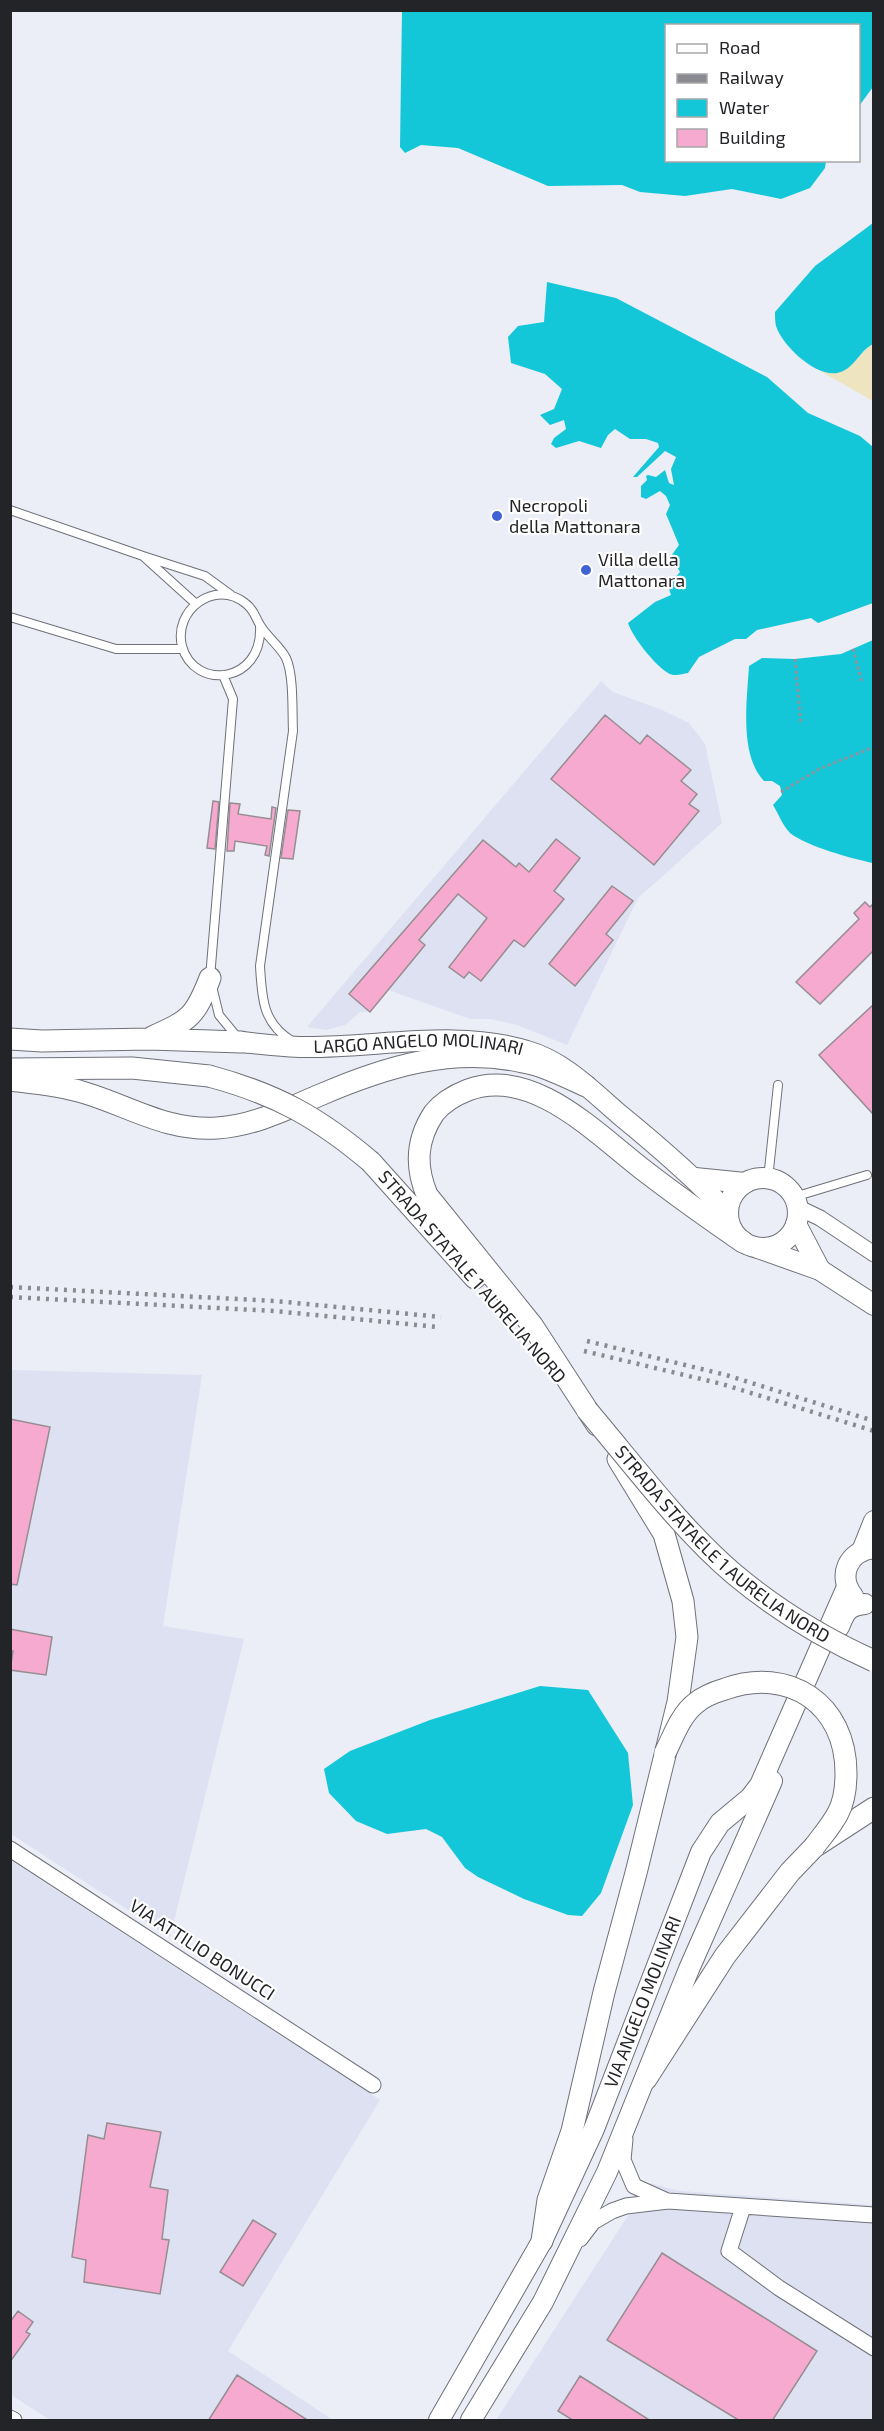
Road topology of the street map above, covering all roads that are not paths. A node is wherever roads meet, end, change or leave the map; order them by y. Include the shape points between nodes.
1 (10, 510) edge
2 (143, 556) junction
3 (233, 596) junction
4 (195, 603) junction
5 (10, 617) edge
6 (260, 626) junction
7 (183, 649) junction
8 (223, 675) junction
9 (210, 978) junction
10 (10, 1039) edge
11 (149, 1039) junction
12 (241, 1042) junction
13 (304, 1047) junction
14 (10, 1069) edge
15 (10, 1080) edge
16 (778, 1085) dead end
17 (586, 1086) junction
18 (867, 1175) dead end
19 (695, 1178) junction
20 (768, 1179) junction
21 (746, 1183) junction
22 (796, 1209) junction
23 (728, 1213) junction
24 (749, 1245) junction
25 (873, 1254) edge
26 (820, 1270) junction
27 (873, 1305) edge
28 (573, 1392) junction
29 (587, 1410) junction
30 (873, 1521) edge
31 (868, 1550) edge
32 (846, 1587) junction
33 (869, 1605) edge
34 (873, 1661) edge
35 (665, 1753) junction
36 (873, 1808) edge
37 (814, 1847) junction
38 (10, 1849) edge
39 (646, 2079) junction
40 (373, 2085) dead end
41 (627, 2119) junction
42 (668, 2201) junction
43 (743, 2207) junction
44 (873, 2215) edge
45 (543, 2241) junction
46 (568, 2253) junction
47 (873, 2348) edge
48 (439, 2421) edge
49 (471, 2421) edge

1 - 2 lane
2 - 3 lane via 205,576
2 - 4 lane
3 - 4 lane via 219,594
3 - 6 lane via 255,613
4 - 7 lane via 182,624
5 - 7 lane via 116,649
6 - 8 lane via 257,653 237,672
6 - 13 lane via 286,658 293,731 260,966 262,1000 282,1035
7 - 8 lane via 198,668
8 - 9 lane via 233,699
9 - 11 main road via 199,1007 185,1022
9 - 12 lane via 219,1015
10 - 11 main road
11 - 12 main road
12 - 13 street, LARGO ANGELO MOLINARI
13 - 17 street, LARGO ANGELO MOLINARI via 486,1043 528,1051
14 - 28 main road, STRADA STATALE 1 AURELIA NORD, bridge via 132,1068 209,1076 261,1092 304,1112 371,1162
15 - 17 main road via 83,1092 185,1128 217,1128 257,1120 362,1077 413,1062 449,1057 523,1062
16 - 20 lane
17 - 19 street, LARGO ANGELO MOLINARI
18 - 22 lane
19 - 21 street
19 - 23 street, LARGO ANGELO MOLINARI
20 - 21 street
20 - 22 street via 787,1188
21 - 23 street via 736,1191
22 - 24 street via 785,1240 776,1245
22 - 25 street via 820,1218
22 - 26 street
23 - 24 street via 735,1234
24 - 26 street
24 - 28 main road via 541,1096 506,1084 485,1085 454,1095 443,1104 420,1143 419,1177 427,1195 532,1325
26 - 27 street
28 - 29 main road
29 - 34 main road, STRADA STATAELE 1 AURELIA NORD, bridge via 700,1541 733,1573 793,1619
29 - 35 main road, bridge via 664,1534 683,1601 687,1637 678,1702
30 - 31 street, VIA ANGELO MOLINARI
31 - 32 street, VIA ANGELO MOLINARI via 855,1555 846,1570
32 - 33 street via 857,1600
32 - 45 street, VIA ANGELO MOLINARI via 760,1785 720,1823 701,1852 594,2129
33 - 39 street, VIA ANGELO MOLINARI via 846,1609 689,1969
35 - 37 main road, bridge via 681,1720 695,1703 715,1692 737,1684 760,1682 782,1683 809,1695 838,1731 846,1754 846,1783 838,1813
35 - 45 main road via 572,2131 548,2200
36 - 37 main road
37 - 39 main road via 725,1956
38 - 40 street, VIA ATTILIO BONUCCI
39 - 41 street, VIA ANGELO MOLINARI
41 - 42 street via 623,2160 634,2187
41 - 46 street, VIA ANGELO MOLINARI via 607,2172
42 - 43 street
42 - 46 street via 612,2211 593,2222
43 - 44 street
43 - 47 street via 729,2251
45 - 48 street, VIA ANGELO MOLINARI
46 - 49 street, VIA ANGELO MOLINARI

